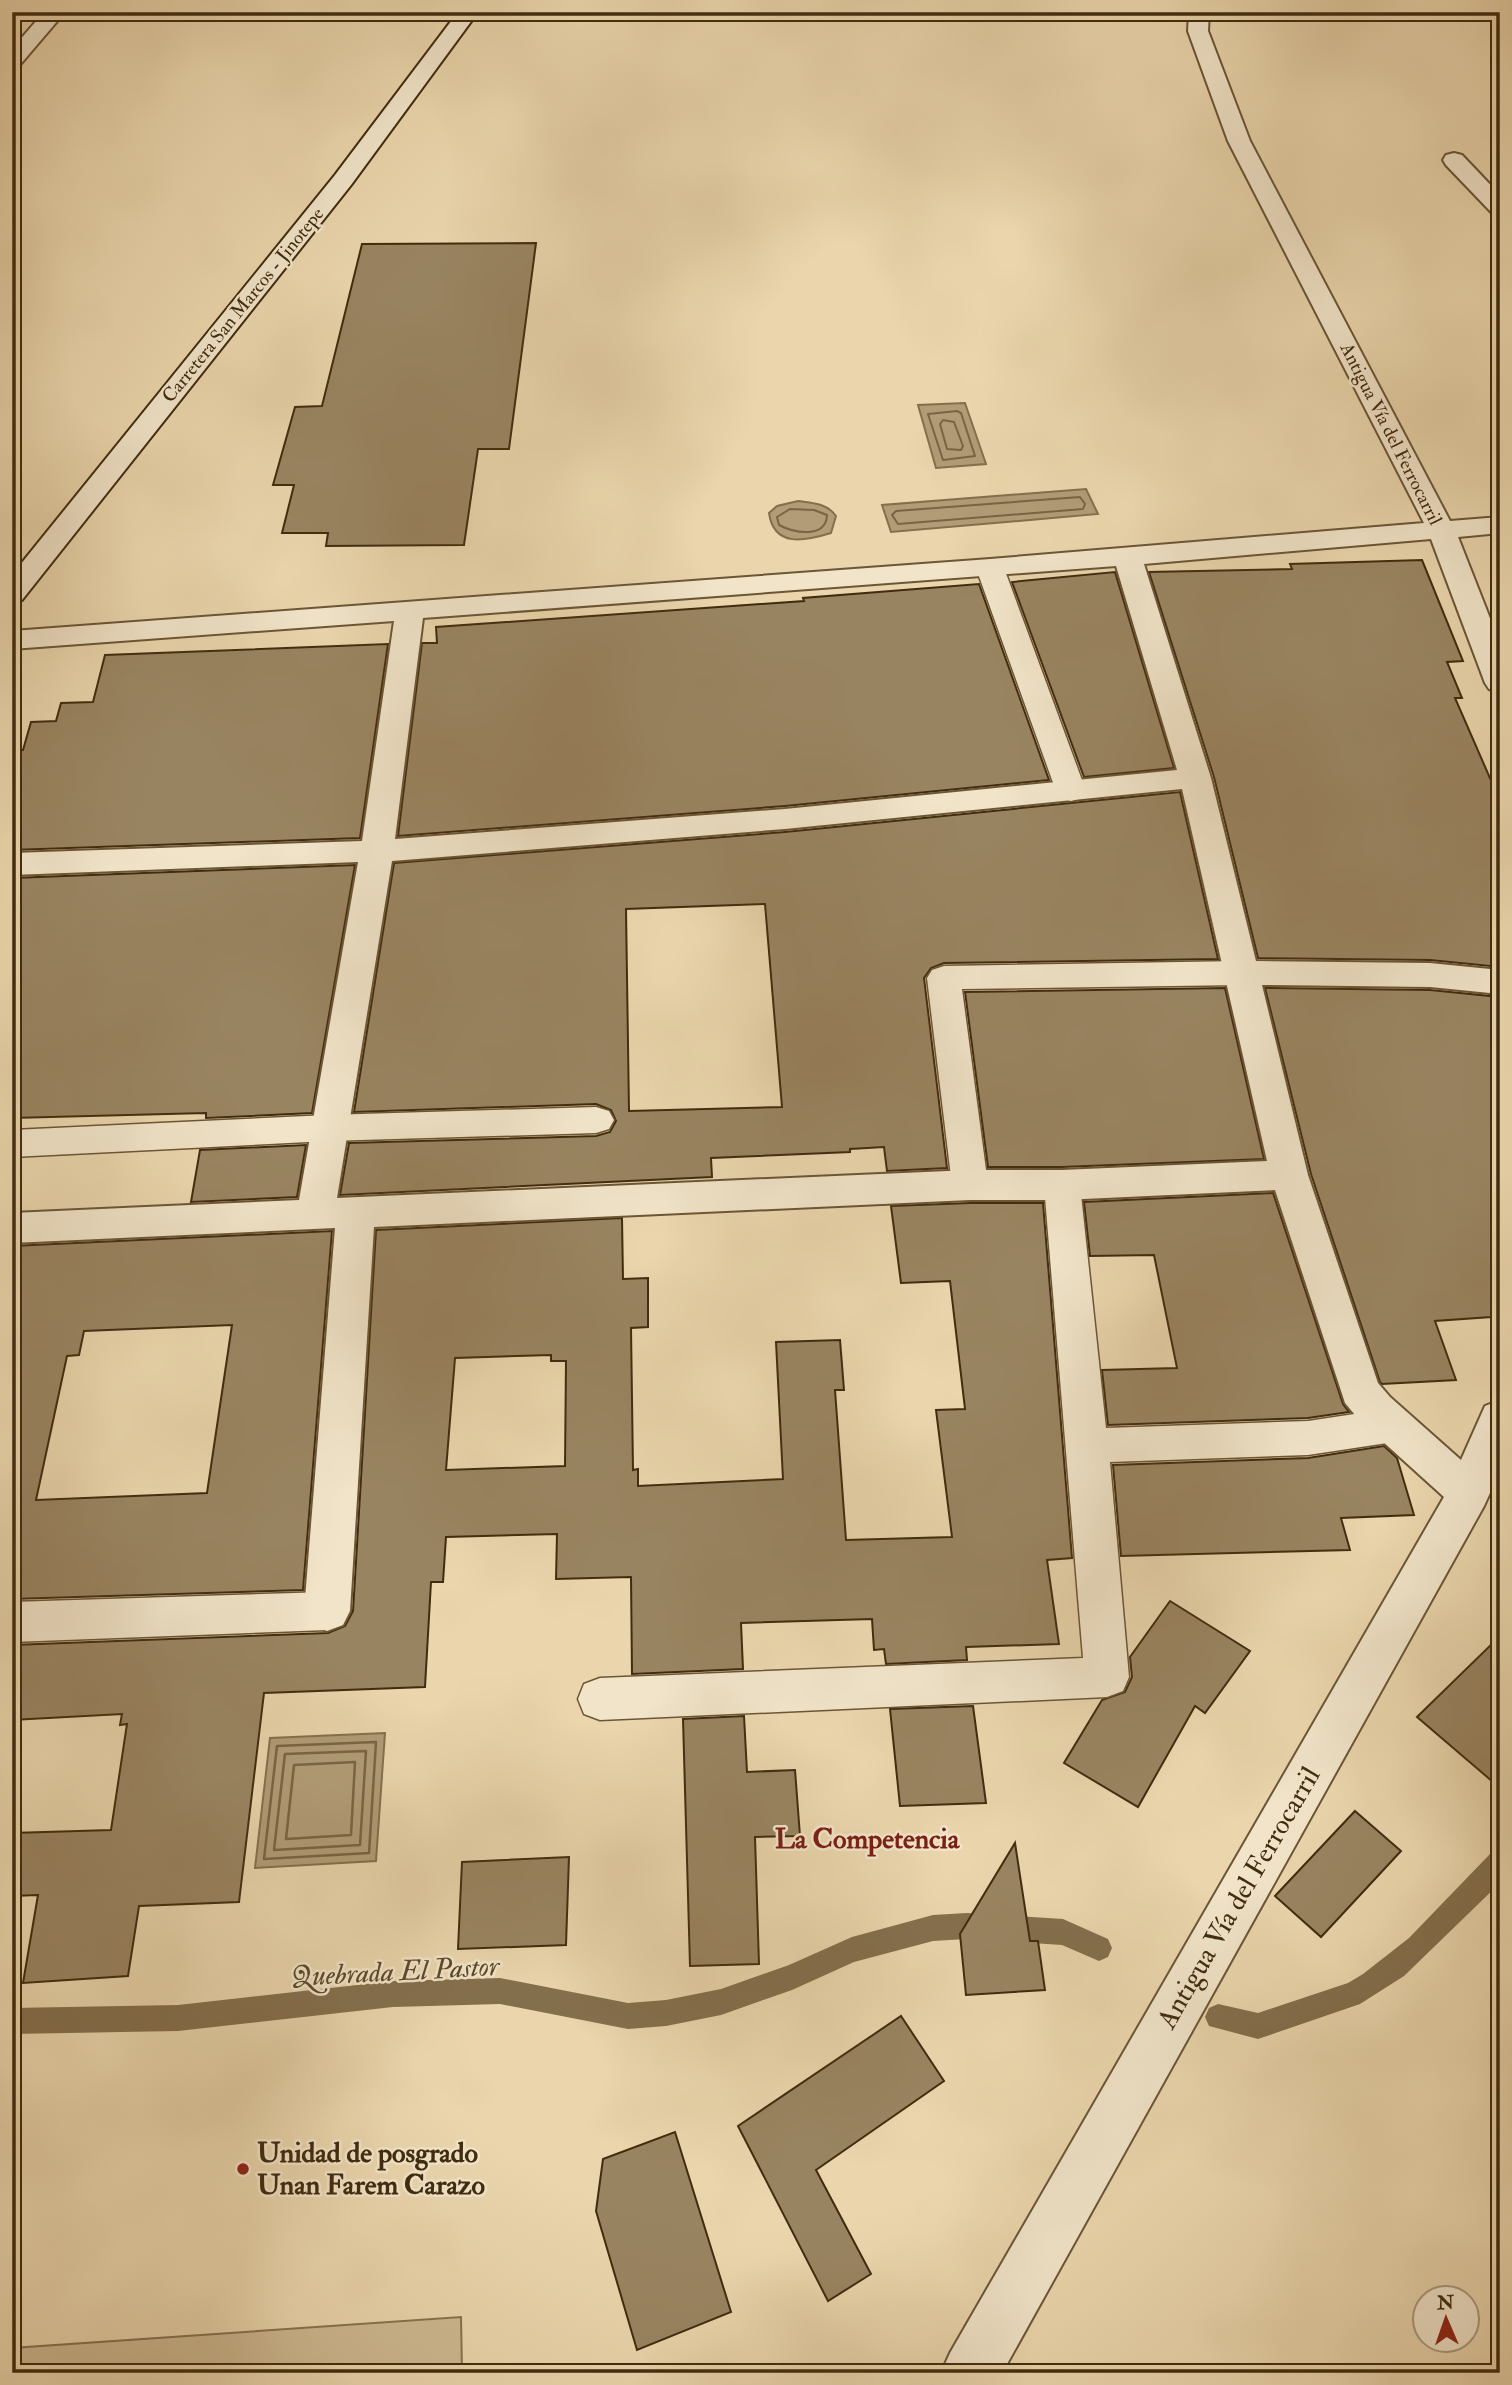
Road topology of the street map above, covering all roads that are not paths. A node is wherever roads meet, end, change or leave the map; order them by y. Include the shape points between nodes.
1 (55, 12) edge
2 (468, 12) edge
3 (1199, 12) edge
4 (12, 62) edge
5 (1454, 160) dead end
6 (1500, 208) edge
7 (1500, 525) edge
8 (1442, 532) junction
9 (1127, 555) junction
10 (989, 568) junction
11 (12, 594) edge
12 (410, 609) junction
13 (12, 639) edge
14 (1500, 683) edge
15 (1195, 778) junction
16 (1071, 791) junction
17 (377, 851) junction
18 (12, 864) edge
19 (1241, 973) junction
20 (1500, 982) edge
21 (596, 1120) dead end
22 (328, 1128) junction
23 (12, 1144) edge
24 (1289, 1175) junction
25 (970, 1185) junction
26 (1062, 1185) junction
27 (336, 1213) junction
28 (12, 1228) edge
29 (1500, 1418) edge
30 (1394, 1425) junction
31 (1088, 1446) junction
32 (1469, 1493) junction
33 (327, 1611) joint
34 (12, 1622) edge
35 (600, 1699) dead end
36 (970, 2373) edge

1 - 4 street
2 - 11 street, Carretera San Marcos - Jinotepe via 343,180
3 - 8 street, Antigua Vía del Ferrocarril via 1198,31 1239,141
5 - 6 street
7 - 8 street
8 - 9 street
8 - 14 street, Antigua Vía del Ferrocarril
9 - 10 street
9 - 15 street
10 - 12 street
10 - 16 lane
12 - 13 street
12 - 17 street
15 - 16 street
15 - 19 street
16 - 17 street
17 - 18 street
17 - 22 street
19 - 20 street via 1430,975
19 - 24 street
19 - 25 lane via 944,978
21 - 22 lane
22 - 23 lane
22 - 27 street
24 - 26 street
24 - 30 street via 1360,1391
25 - 26 street
25 - 27 street
26 - 31 lane
27 - 28 street
27 - 33 street
29 - 32 street, Antigua Vía del Ferrocarril
30 - 31 lane via 1308,1438
30 - 32 street
31 - 35 lane via 1107,1677
32 - 36 street, Antigua Vía del Ferrocarril
33 - 34 lane

